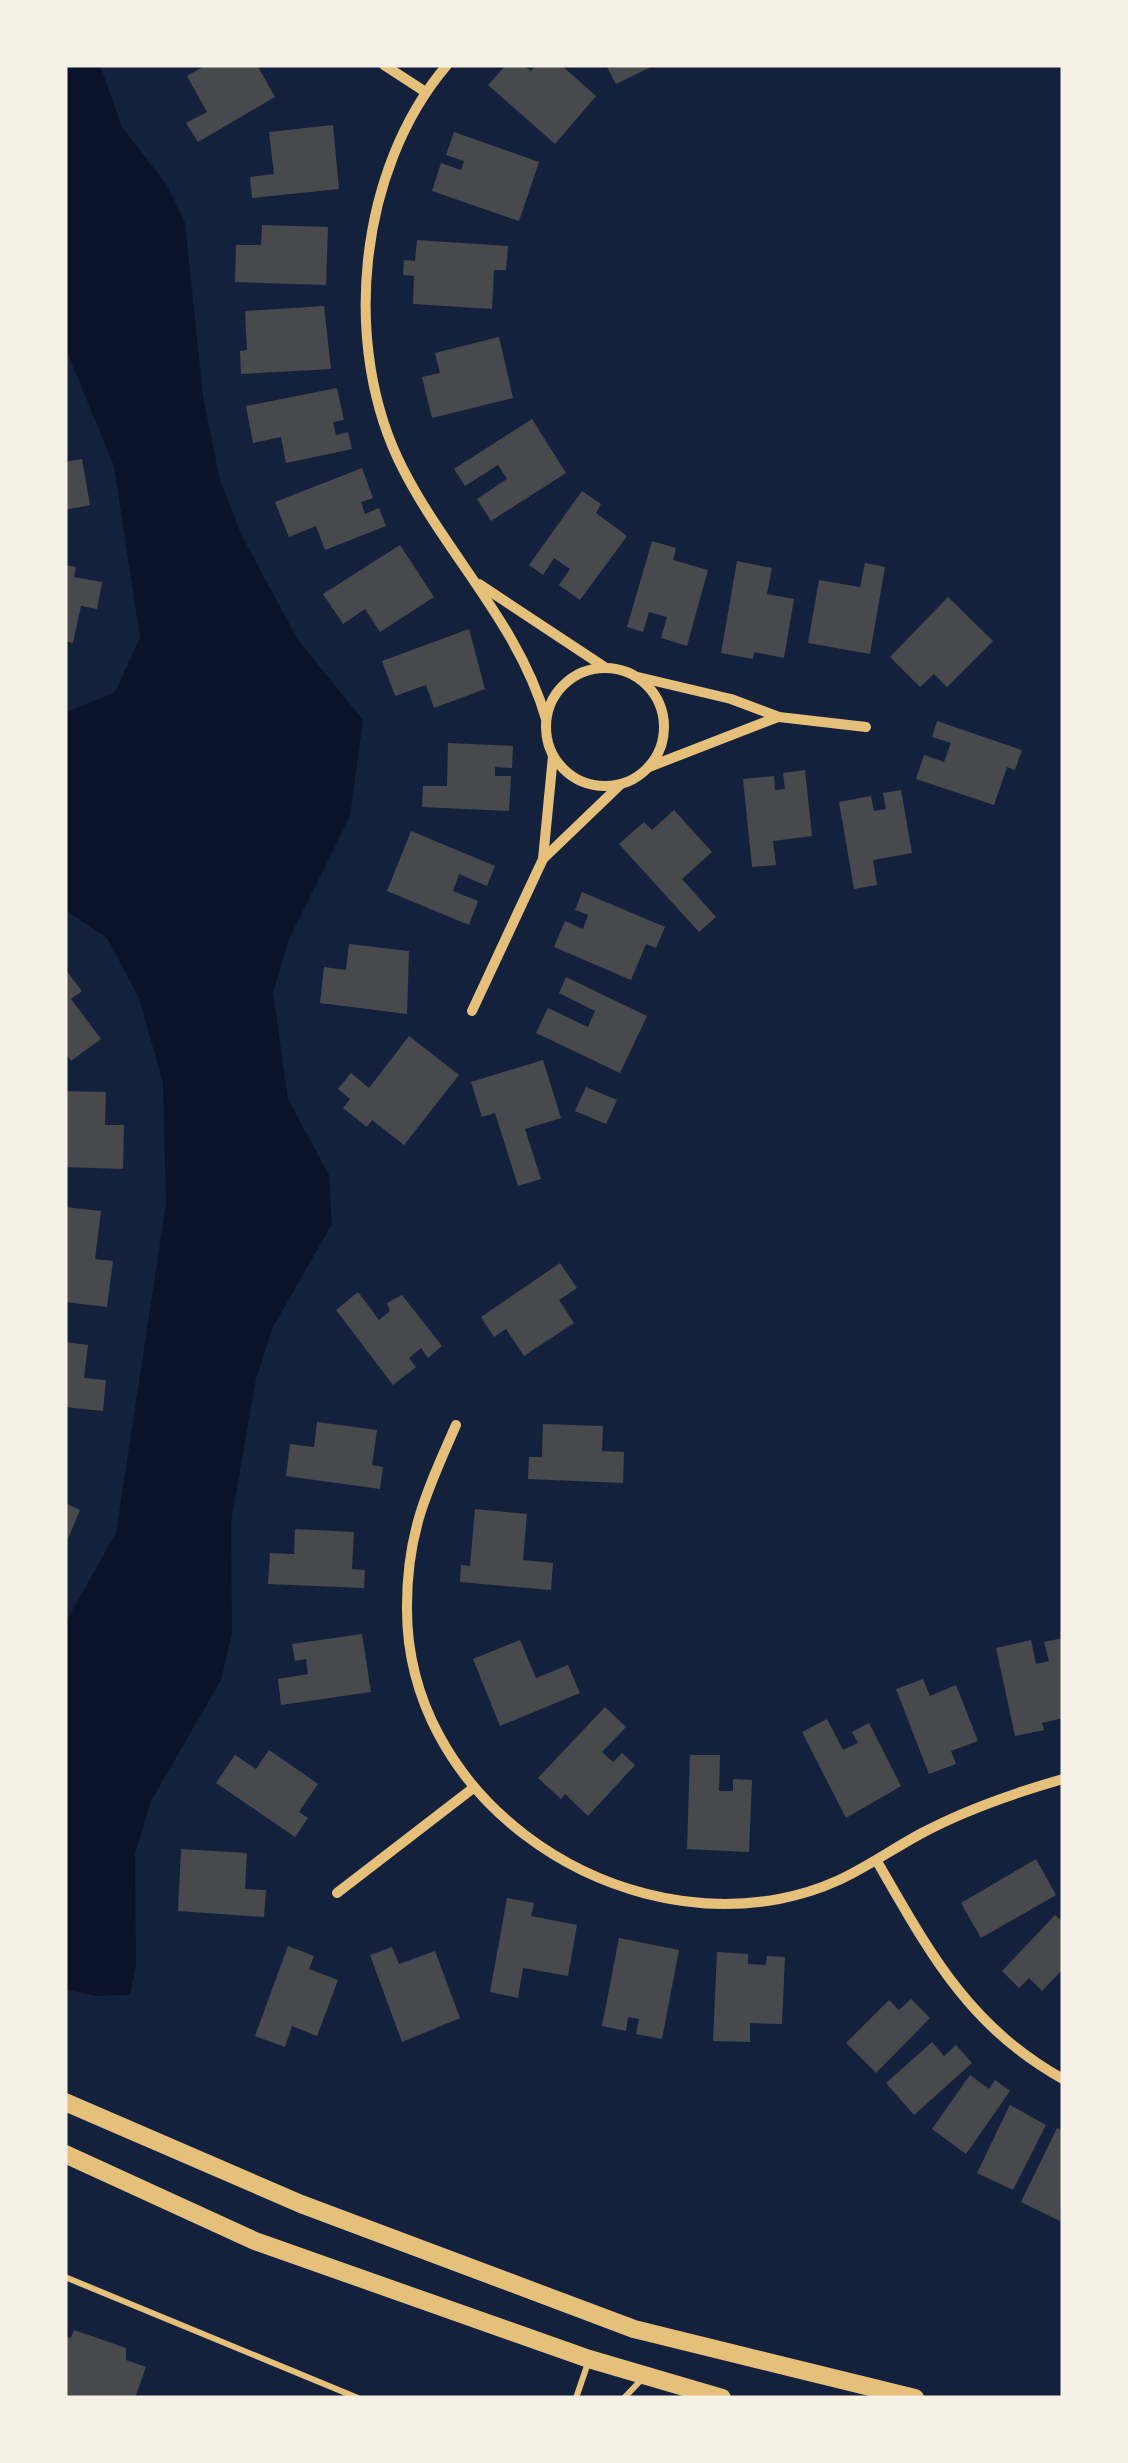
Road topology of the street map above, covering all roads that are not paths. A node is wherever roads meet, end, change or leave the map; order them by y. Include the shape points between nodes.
1 (384, 65) edge
2 (446, 65) edge
3 (424, 91) junction
4 (474, 580) junction
5 (606, 668) junction
6 (636, 677) junction
7 (778, 717) junction
8 (546, 720) junction
9 (866, 727) dead end
10 (553, 756) junction
11 (648, 767) junction
12 (620, 784) junction
13 (543, 859) junction
14 (472, 1011) dead end
15 (456, 1426) dead end
16 (1063, 1779) edge
17 (472, 1789) junction
18 (878, 1863) junction
19 (337, 1893) dead end
20 (1063, 2080) edge
21 (65, 2102) edge
22 (65, 2154) edge
23 (65, 2277) edge
24 (589, 2358) junction
25 (644, 2376) junction
26 (840, 2390) edge
27 (358, 2398) edge
28 (576, 2398) edge
29 (624, 2398) edge
30 (722, 2398) edge
31 (915, 2398) edge

1 - 3 street
2 - 3 street
3 - 4 street via 378,209 367,272 367,339 380,407 401,466
4 - 5 street
4 - 8 street via 522,656
5 - 6 street
5 - 8 street via 560,688
6 - 7 street via 731,698
6 - 11 street via 663,719 658,752
7 - 9 street
7 - 11 street
8 - 10 street
10 - 12 street via 582,782
10 - 13 street
11 - 12 street
12 - 13 street
13 - 14 street
15 - 17 street via 417,1513 406,1609 427,1705
16 - 18 street via 992,1800 920,1834
17 - 18 street via 543,1850 587,1875 682,1901 776,1899 823,1888
17 - 19 street
18 - 20 street via 971,2011 1022,2057
21 - 26 main road via 301,2204 634,2328
22 - 24 main road via 255,2241
23 - 27 lane
24 - 25 main road
24 - 28 lane
25 - 29 lane
25 - 30 main road
26 - 31 main road

